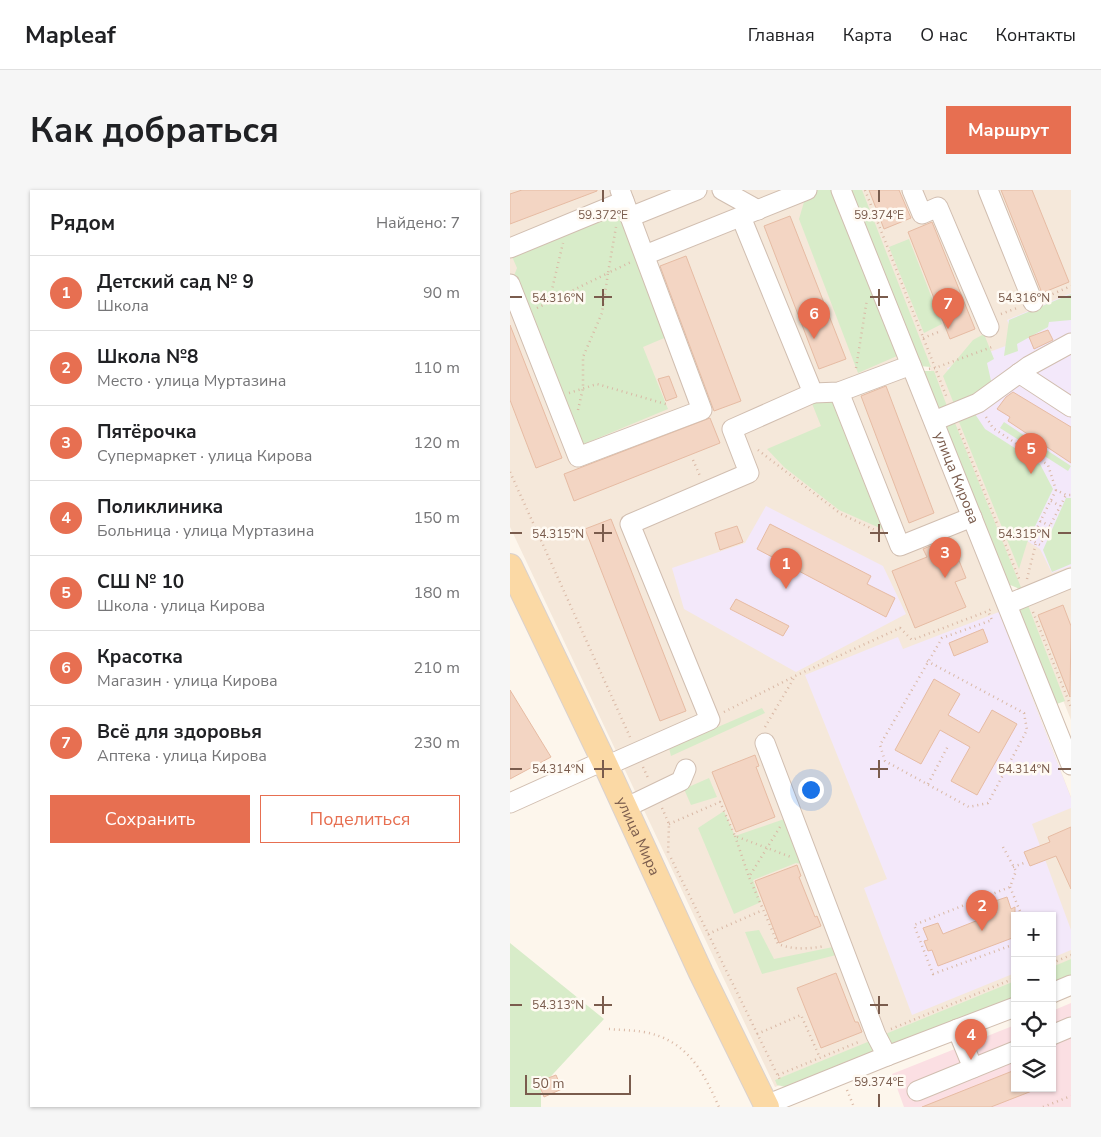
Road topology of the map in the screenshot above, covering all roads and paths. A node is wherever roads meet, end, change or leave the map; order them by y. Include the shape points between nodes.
1 (698, 190) edge
2 (722, 190) edge
3 (750, 190) edge
4 (807, 190) edge
5 (841, 190) edge
6 (865, 190) edge
7 (912, 190) edge
8 (988, 190) edge
9 (657, 198) edge
10 (623, 203) edge
11 (749, 213) junction
12 (567, 224) junction
13 (887, 246) junction
14 (510, 248) edge
15 (645, 255) junction
16 (608, 273) junction
17 (874, 273) junction
18 (510, 284) edge
19 (549, 302) junction
20 (1033, 302) dead end
21 (540, 307) dead end
22 (989, 327) dead end
23 (941, 331) dead end
24 (923, 338) junction
25 (1071, 343) edge
26 (992, 347) dead end
27 (912, 367) junction
28 (935, 368) junction
29 (1019, 373) junction
30 (583, 388) junction
31 (846, 389) junction
32 (571, 392) dead end
33 (813, 393) junction
34 (978, 403) junction
35 (670, 406) dead end
36 (1071, 407) edge
37 (952, 413) junction
38 (577, 414) dead end
39 (934, 420) junction
40 (755, 447) dead end
41 (1056, 490) junction
42 (1066, 495) junction
43 (1071, 495) edge
44 (1051, 501) junction
45 (1060, 506) junction
46 (972, 518) junction
47 (1040, 521) junction
48 (1050, 526) junction
49 (898, 540) junction
50 (1036, 543) junction
51 (510, 566) edge
52 (1069, 584) edge
53 (1025, 594) junction
54 (1007, 601) junction
55 (988, 611) junction
56 (928, 661) junction
57 (795, 676) junction
58 (1071, 707) edge
59 (710, 720) junction
60 (763, 738) joint
61 (948, 746) dead end
62 (605, 764) junction
63 (1071, 765) edge
64 (686, 768) dead end
65 (928, 784) junction
66 (510, 803) edge
67 (625, 808) junction
68 (790, 810) junction
69 (669, 824) dead end
70 (735, 836) junction
71 (1003, 847) dead end
72 (767, 848) junction
73 (1024, 863) dead end
74 (811, 864) junction
75 (1013, 867) junction
76 (749, 878) junction
77 (1010, 887) junction
78 (763, 910) junction
79 (1020, 912) edge
80 (708, 934) dead end
81 (841, 942) junction
82 (1011, 945) edge
83 (1071, 955) edge
84 (1056, 961) edge
85 (1011, 980) edge
86 (1071, 985) edge
87 (1056, 991) edge
88 (1011, 1009) edge
89 (1071, 1027) edge
90 (609, 1029) dead end
91 (957, 1029) junction
92 (1056, 1033) edge
93 (757, 1034) dead end
94 (876, 1035) junction
95 (1011, 1053) edge
96 (887, 1056) junction
97 (820, 1058) junction
98 (973, 1068) junction
99 (777, 1075) dead end
100 (917, 1091) dead end
101 (1071, 1096) edge
102 (766, 1106) edge
103 (719, 1107) edge
104 (1043, 1107) edge

1 - 9 street
2 - 11 street
3 - 11 street
4 - 11 street
5 - 17 street, улица Кирова
6 - 13 path
7 - 22 street via 922,214 938,207
8 - 20 street
9 - 10 street
10 - 12 street
10 - 15 street
10 - 16 path
11 - 15 street
11 - 33 street
12 - 14 street
12 - 19 path
13 - 17 path
13 - 24 path
15 - 16 path
15 - 18 street via 702,410 578,457
16 - 19 path
16 - 30 path via 602,313 583,357
17 - 27 street, улица Кирова
17 - 31 path
19 - 21 path
23 - 24 path
24 - 28 path
25 - 29 street
26 - 28 path
27 - 28 path
27 - 31 street
27 - 39 street, улица Кирова
28 - 37 path
29 - 34 street
29 - 36 street
30 - 32 path
30 - 35 path via 597,384
30 - 38 path
31 - 33 street
31 - 49 street
33 - 59 street via 732,429 749,473 630,524
34 - 37 street
34 - 41 path via 992,428 1048,465
37 - 39 street
37 - 53 path
39 - 46 street, улица Кирова
40 - 49 path via 841,514
41 - 42 path
41 - 44 path
42 - 43 path
42 - 45 path
44 - 45 path
44 - 47 path
45 - 48 path
46 - 49 street via 900,546
46 - 54 street, улица Кирова
47 - 48 path
47 - 50 path via 1031,540
48 - 50 path via 1040,545
50 - 53 path
51 - 62 main road, улица Мира
52 - 53 street
53 - 54 street
53 - 58 path
54 - 55 path
54 - 63 street, улица Кирова
55 - 56 path via 992,620 942,638
55 - 57 path via 912,640 900,628
56 - 65 path via 880,745 885,761
56 - 65 path via 1024,713 1027,730 988,803 969,807
57 - 59 path
57 - 60 path
59 - 62 street
60 - 68 street
61 - 65 path
62 - 66 street via 551,790
62 - 67 main road, улица Мира
64 - 67 street via 681,781
67 - 102 main road, улица Мира
68 - 72 path
68 - 74 street
69 - 70 path via 720,802
70 - 72 path
70 - 76 path
71 - 75 path
72 - 74 path
72 - 76 path
73 - 75 path
74 - 81 street
75 - 77 path via 1016,871
76 - 78 path
77 - 79 path
77 - 82 path via 914,925 933,974
78 - 80 path
78 - 81 path via 778,944 790,948 816,948
81 - 94 street
83 - 84 path
85 - 94 path
86 - 87 street
88 - 91 street
89 - 92 street
90 - 103 path via 644,1032 669,1040 694,1059
91 - 96 street
91 - 98 street
93 - 97 path via 802,1015
94 - 96 street
94 - 97 path
95 - 98 street
96 - 102 street via 870,1068
97 - 99 path
98 - 100 street
101 - 104 path

